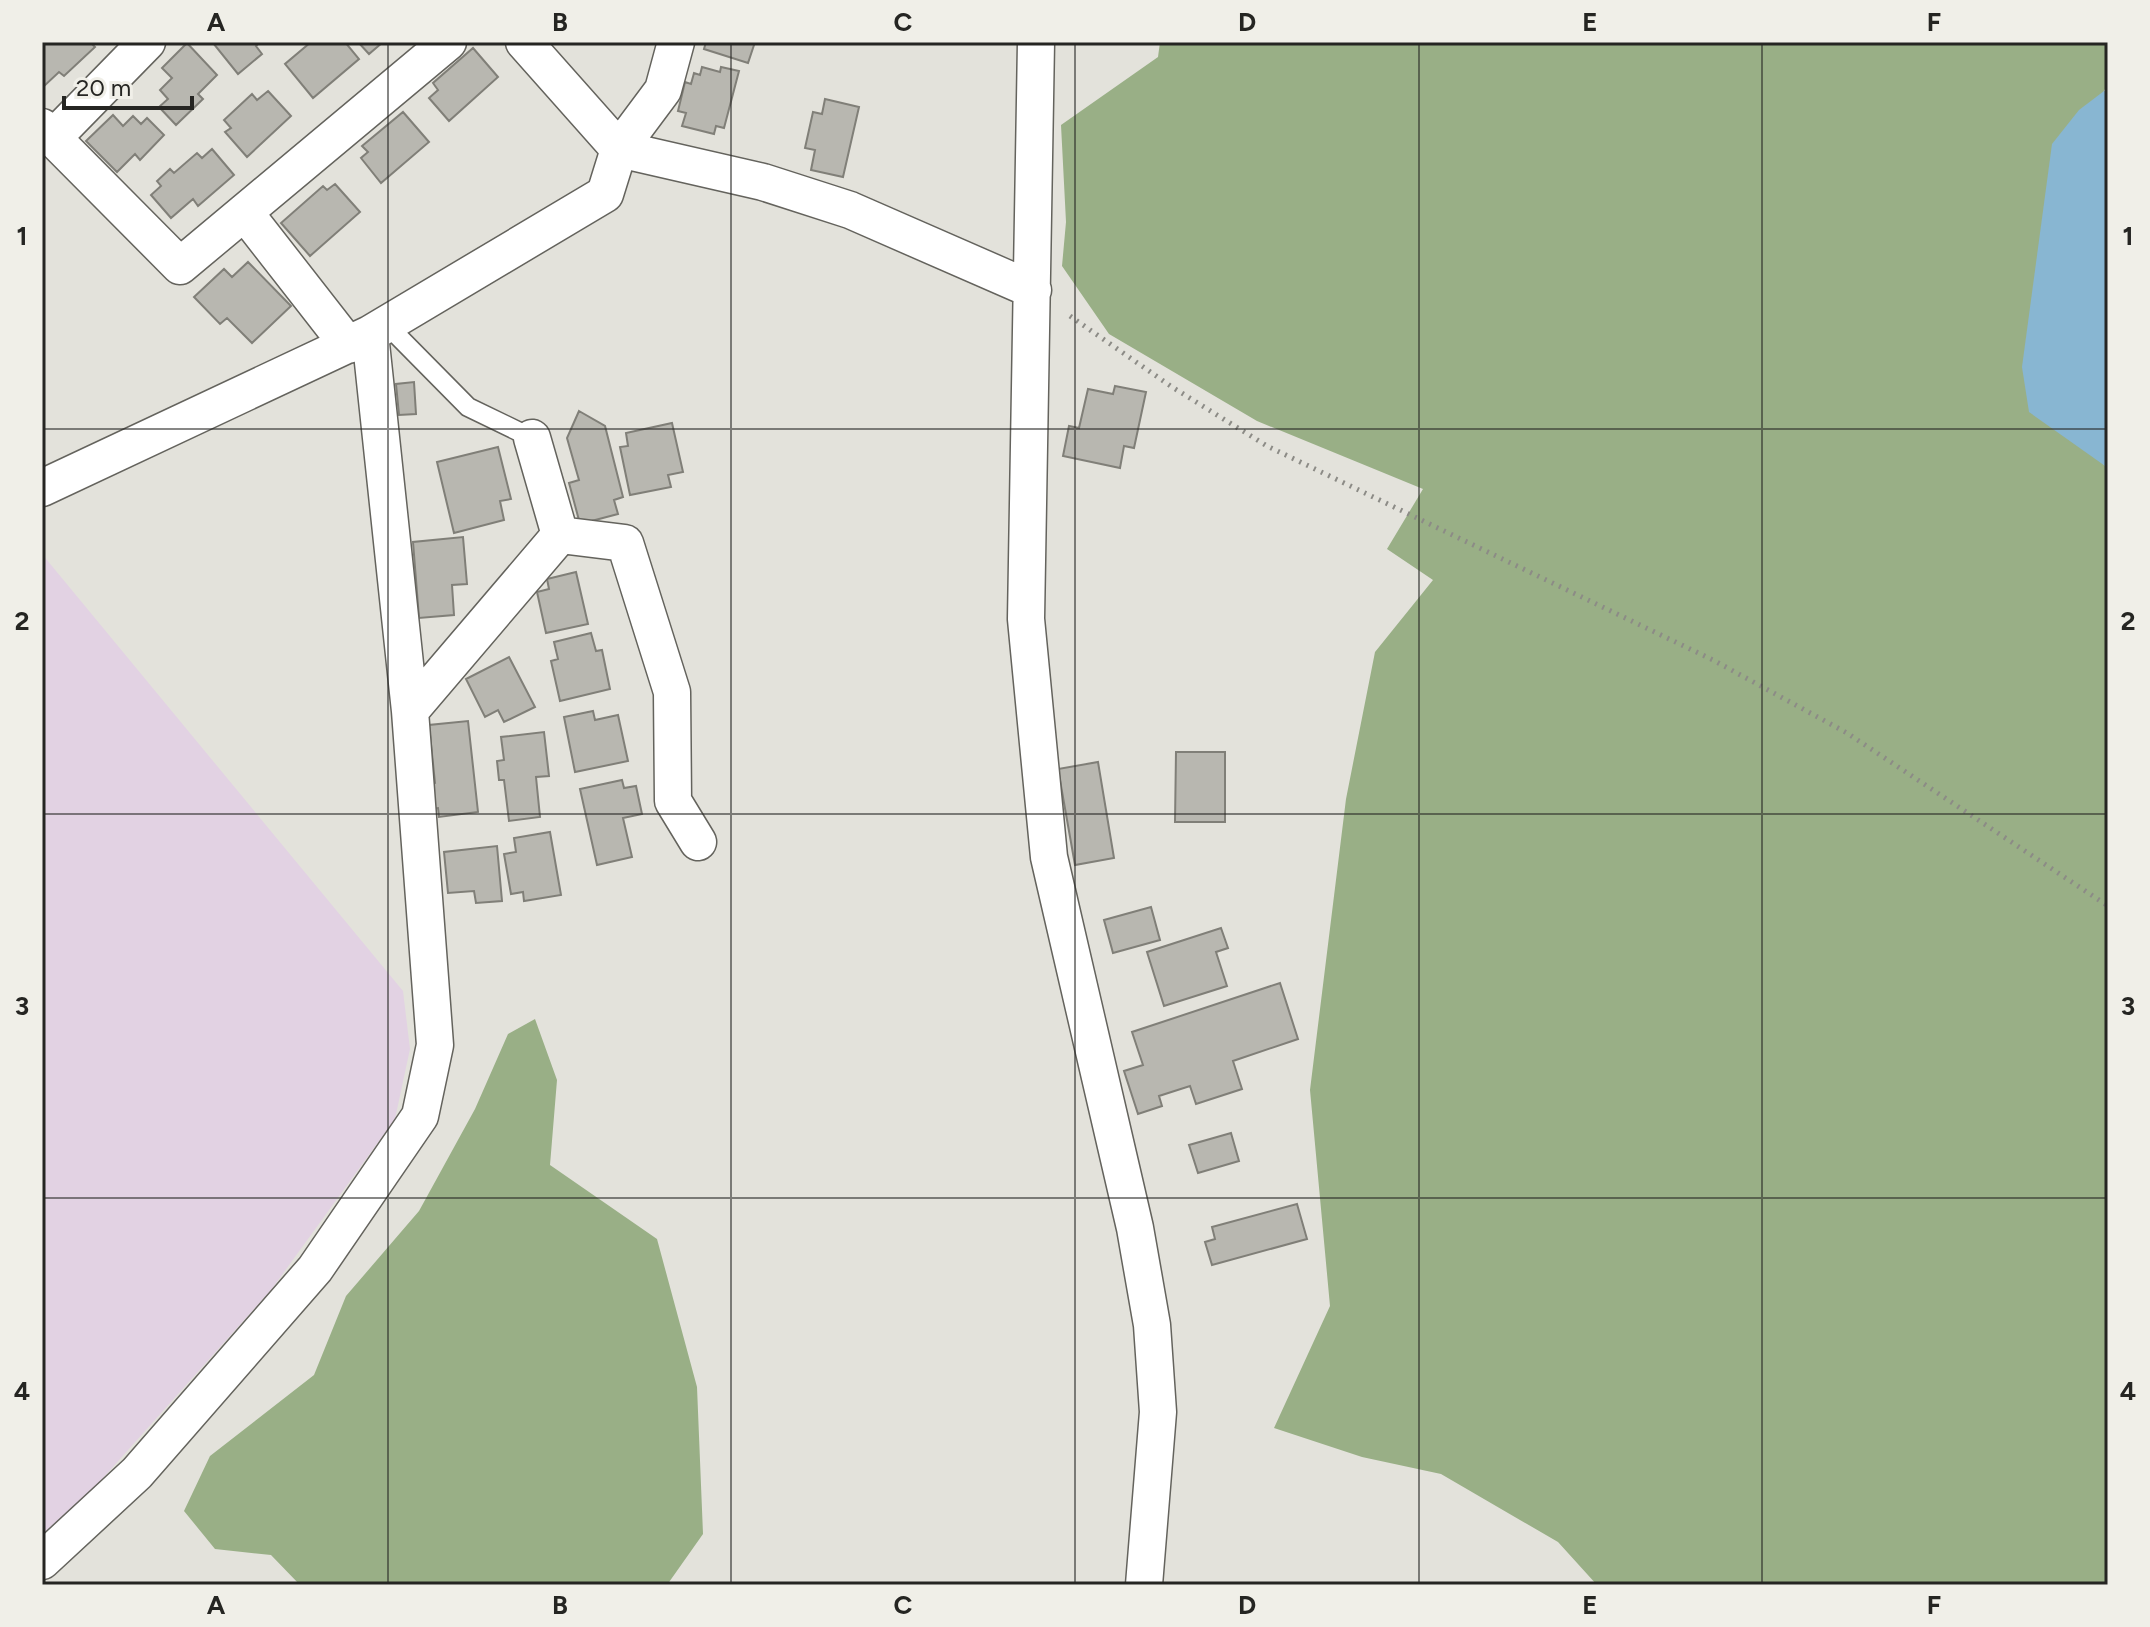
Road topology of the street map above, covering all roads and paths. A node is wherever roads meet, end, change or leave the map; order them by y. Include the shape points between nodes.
1 (147, 42) edge
2 (448, 42) edge
3 (524, 42) edge
4 (676, 42) edge
5 (1036, 42) edge
6 (47, 132) edge
7 (619, 149) junction
8 (245, 213) junction
9 (1033, 290) junction
10 (368, 334) junction
11 (532, 438) joint
12 (42, 488) edge
13 (560, 535) junction
14 (410, 711) junction
15 (698, 842) dead end
16 (2108, 906) edge
17 (42, 1561) edge
18 (1144, 1585) edge

1 - 6 street
2 - 8 street
3 - 7 street
4 - 7 street via 663,90
5 - 9 street
6 - 8 street via 180,266
7 - 9 street via 763,182 850,210
7 - 10 street via 605,194
8 - 10 street
9 - 16 path via 1267,446 1713,660 1847,733
9 - 18 street via 1026,619 1049,857 1135,1228 1152,1325 1158,1412
10 - 11 lane via 468,407
10 - 12 street
10 - 14 street
11 - 13 street
13 - 14 street
13 - 15 street via 625,543 672,692 673,801
14 - 17 street via 435,1045 420,1116 315,1269 137,1473

